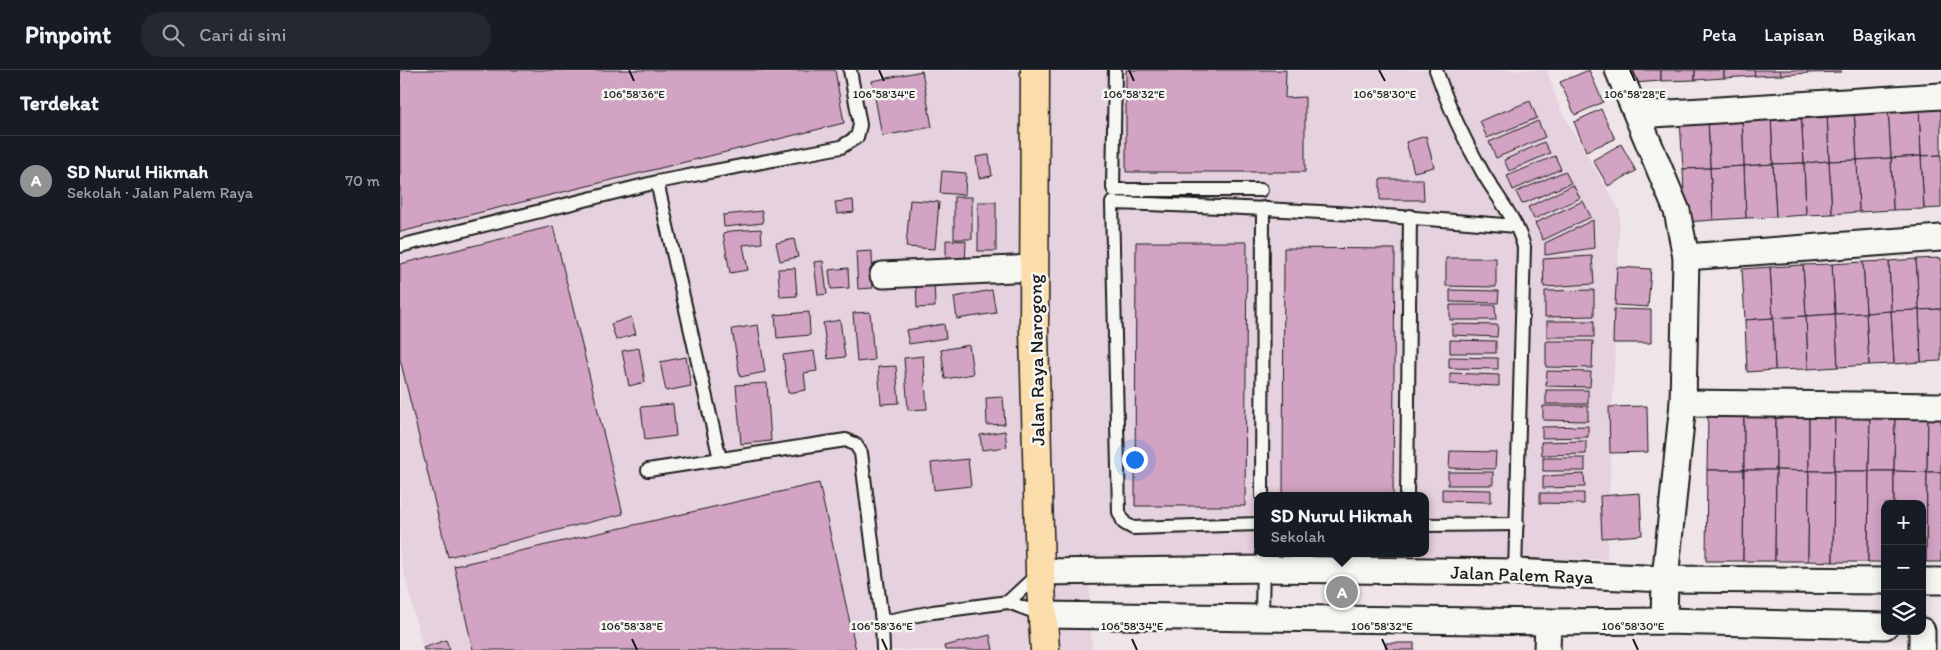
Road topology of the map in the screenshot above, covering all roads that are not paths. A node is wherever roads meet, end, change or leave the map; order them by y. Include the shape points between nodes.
1 (850, 70) edge
2 (1035, 70) edge
3 (1115, 70) edge
4 (1436, 70) edge
5 (1618, 70) edge
6 (1941, 96) edge
7 (1638, 115) junction
8 (656, 182) junction
9 (1261, 190) dead end
10 (1263, 208) junction
11 (1410, 216) junction
12 (1516, 226) junction
13 (1941, 238) edge
14 (400, 246) edge
15 (1686, 258) junction
16 (1034, 268) junction
17 (883, 275) dead end
18 (1683, 403) junction
19 (1941, 406) edge
20 (720, 459) junction
21 (648, 470) dead end
22 (1262, 492) edge
23 (1407, 492) edge
24 (1254, 524) edge
25 (1517, 524) junction
26 (1429, 525) edge
27 (1263, 561) edge
28 (1040, 572) junction
29 (1515, 572) junction
30 (1665, 579) junction
31 (1881, 581) edge
32 (1926, 581) edge
33 (1941, 581) edge
34 (1008, 602) junction
35 (1043, 616) junction
36 (1262, 617) junction
37 (1664, 621) junction
38 (882, 622) junction
39 (1548, 622) junction
40 (1881, 626) edge
41 (1941, 627) edge
42 (1926, 629) edge
43 (1922, 635) edge
44 (883, 650) edge
45 (1046, 650) edge
46 (1547, 650) edge
47 (1922, 650) edge

1 - 8 lane via 860,125 858,137 850,142 841,147
2 - 16 main road, Jalan Raya Narogong
3 - 9 lane via 1114,190
4 - 12 lane via 1458,125 1483,174
5 - 7 street
6 - 7 street
7 - 15 street via 1676,211
8 - 14 lane
8 - 20 lane
10 - 11 lane
10 - 22 lane
10 - 24 lane via 1112,203 1119,512 1124,523 1133,528
11 - 12 lane
11 - 23 lane
12 - 25 lane via 1524,247
13 - 15 street
15 - 18 street
16 - 17 street
16 - 28 main road, Jalan Raya Narogong
18 - 19 street
18 - 30 street
20 - 21 lane
20 - 38 lane via 830,441 846,440 856,445 861,453
25 - 26 lane
25 - 29 lane
27 - 28 street, Jalan Palem Raya
27 - 29 street, Jalan Palem Raya
27 - 36 lane
28 - 34 lane
28 - 35 main road, Jalan Raya Narogong
29 - 30 street, Jalan Palem Raya
30 - 31 street, Jalan Palem Raya
30 - 37 street
32 - 33 street
34 - 35 lane
34 - 38 lane
35 - 36 street
35 - 45 main road, Jalan Raya Narogong
36 - 39 street
37 - 39 street
37 - 40 street
38 - 44 lane
39 - 46 street
41 - 42 street
43 - 47 street

